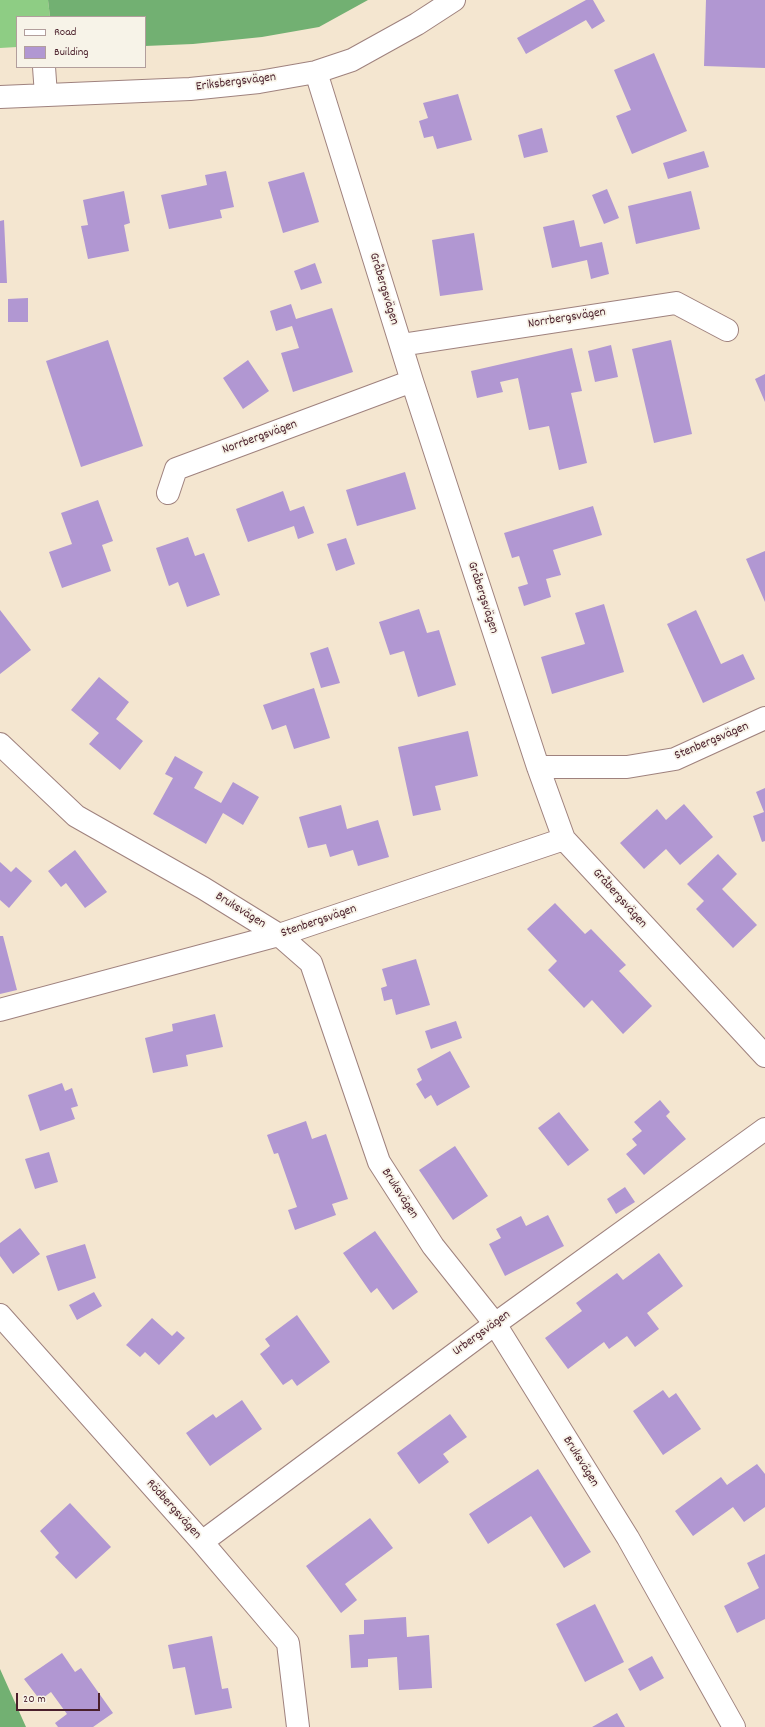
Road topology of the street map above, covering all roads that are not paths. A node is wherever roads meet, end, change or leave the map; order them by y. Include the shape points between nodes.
1 (454, 0) edge
2 (44, 68) edge
3 (316, 72) junction
4 (46, 96) junction
5 (0, 97) edge
6 (727, 330) dead end
7 (400, 345) junction
8 (412, 381) junction
9 (168, 493) dead end
10 (765, 718) edge
11 (0, 744) edge
12 (538, 767) junction
13 (564, 839) junction
14 (279, 935) junction
15 (0, 1010) edge
16 (765, 1056) edge
17 (765, 1129) edge
18 (0, 1315) edge
19 (495, 1324) junction
20 (202, 1542) junction
21 (298, 1727) edge
22 (734, 1727) edge

1 - 3 street, Eriksbergsvägen via 352,60
2 - 4 street
3 - 4 street, Eriksbergsvägen via 260,82 190,89
3 - 7 street, Gråbergsvägen
4 - 5 street, Eriksbergsvägen
6 - 7 street, Norrbergsvägen via 676,303
7 - 8 street, Gråbergsvägen
8 - 9 street, Norrbergsvägen via 176,469
8 - 12 street, Gråbergsvägen
10 - 12 street, Stenbergsvägen via 675,759 627,767
11 - 14 street, Bruksvägen via 76,816
12 - 13 street, Gråbergsvägen
13 - 14 street, Stenbergsvägen
13 - 16 street, Gråbergsvägen
14 - 15 street, Stenbergsvägen
14 - 19 street, Bruksvägen via 310,963 378,1162 433,1246
17 - 19 street, Urbergsvägen
18 - 20 street, Rödbergsvägen
19 - 20 street, Urbergsvägen
19 - 22 street, Bruksvägen via 628,1538
20 - 21 street, Rödbergsvägen via 288,1643

